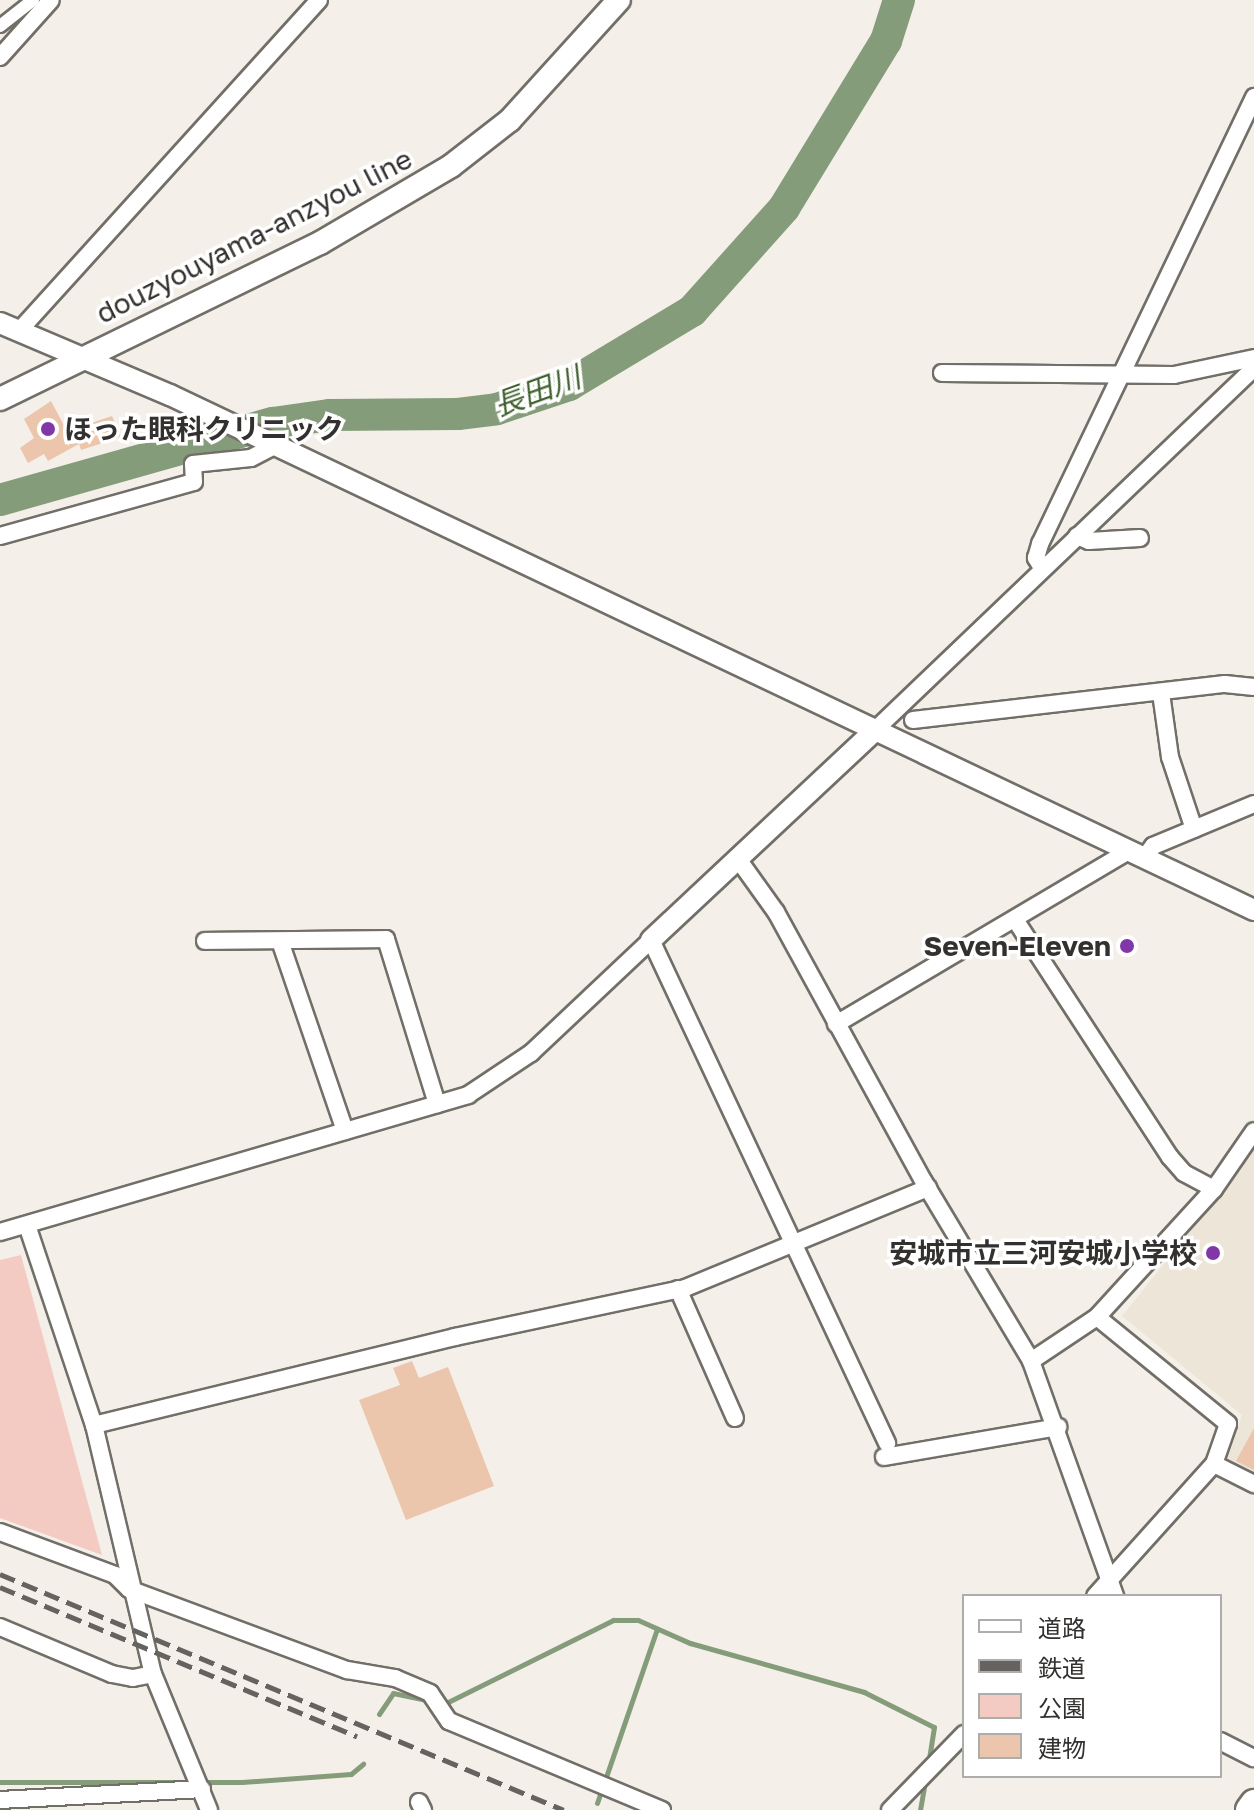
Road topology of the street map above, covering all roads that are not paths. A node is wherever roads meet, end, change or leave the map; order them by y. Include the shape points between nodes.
1 (33, 0) edge
2 (51, 0) edge
3 (319, 0) edge
4 (619, 0) edge
5 (0, 26) edge
6 (0, 57) edge
7 (1254, 97) edge
8 (9, 327) edge
9 (1254, 358) edge
10 (79, 360) junction
11 (1254, 368) edge
12 (942, 373) dead end
13 (1120, 378) junction
14 (0, 399) edge
15 (275, 446) junction
16 (0, 536) edge
17 (1077, 536) junction
18 (1140, 538) dead end
19 (1042, 568) junction
20 (1254, 687) edge
21 (1161, 693) junction
22 (913, 720) dead end
23 (874, 731) junction
24 (1254, 804) edge
25 (1194, 829) junction
26 (1136, 855) junction
27 (738, 859) junction
28 (1254, 910) edge
29 (1016, 921) junction
30 (651, 940) junction
31 (205, 941) dead end
32 (280, 941) junction
33 (836, 1024) junction
34 (437, 1104) junction
35 (345, 1131) junction
36 (1254, 1131) edge
37 (928, 1188) junction
38 (1214, 1189) junction
39 (27, 1225) junction
40 (0, 1232) edge
41 (793, 1246) junction
42 (678, 1289) junction
43 (1097, 1317) junction
44 (1031, 1361) junction
45 (735, 1418) dead end
46 (94, 1425) junction
47 (1058, 1427) junction
48 (1214, 1464) junction
49 (1254, 1484) edge
50 (0, 1532) edge
51 (1113, 1588) edge
52 (129, 1589) junction
53 (0, 1627) edge
54 (153, 1674) junction
55 (962, 1736) edge
56 (1222, 1742) edge
57 (1254, 1758) edge
58 (0, 1800) edge
59 (205, 1803) edge
60 (1254, 1803) edge
61 (662, 1810) edge
62 (890, 1810) edge
63 (1249, 1810) edge

1 - 5 street
2 - 6 street
3 - 8 street
4 - 10 main road, douzyouyama-anzyou line via 510,120 451,166 320,243
7 - 13 street
8 - 10 street
9 - 13 street via 1174,375
10 - 14 main road, douzyouyama-anzyou line
10 - 15 street via 170,395
11 - 17 street
12 - 13 street
13 - 19 street via 1040,544 1036,558
15 - 16 street via 251,458 193,464 194,482
15 - 23 street
17 - 18 street via 1089,541
17 - 19 street
19 - 23 street
20 - 21 street via 1225,684
21 - 22 street
21 - 25 street via 1170,757
23 - 26 street
23 - 27 street
24 - 25 street
25 - 26 street
26 - 28 street
26 - 29 street
27 - 30 street
27 - 33 street via 776,912
29 - 33 street
29 - 38 street via 1170,1157 1184,1173
30 - 34 street via 531,1053 468,1095
30 - 41 street
31 - 32 street
32 - 34 street via 386,939
32 - 35 street
33 - 37 street
34 - 35 street
35 - 39 street
36 - 38 street
37 - 41 street
37 - 44 street
38 - 43 street
39 - 40 street
39 - 46 street
41 - 42 street
41 - 47 street via 886,1450
42 - 45 street
42 - 46 street
43 - 44 street
43 - 48 street via 1228,1424
44 - 47 street
46 - 52 street
47 - 51 street
48 - 49 street
48 - 51 street
50 - 52 street via 115,1575
52 - 54 street
52 - 61 street via 347,1670 395,1678 430,1693 449,1721
53 - 54 street via 112,1674
54 - 59 street
55 - 62 street
56 - 57 street
58 - 59 street
60 - 63 main road

